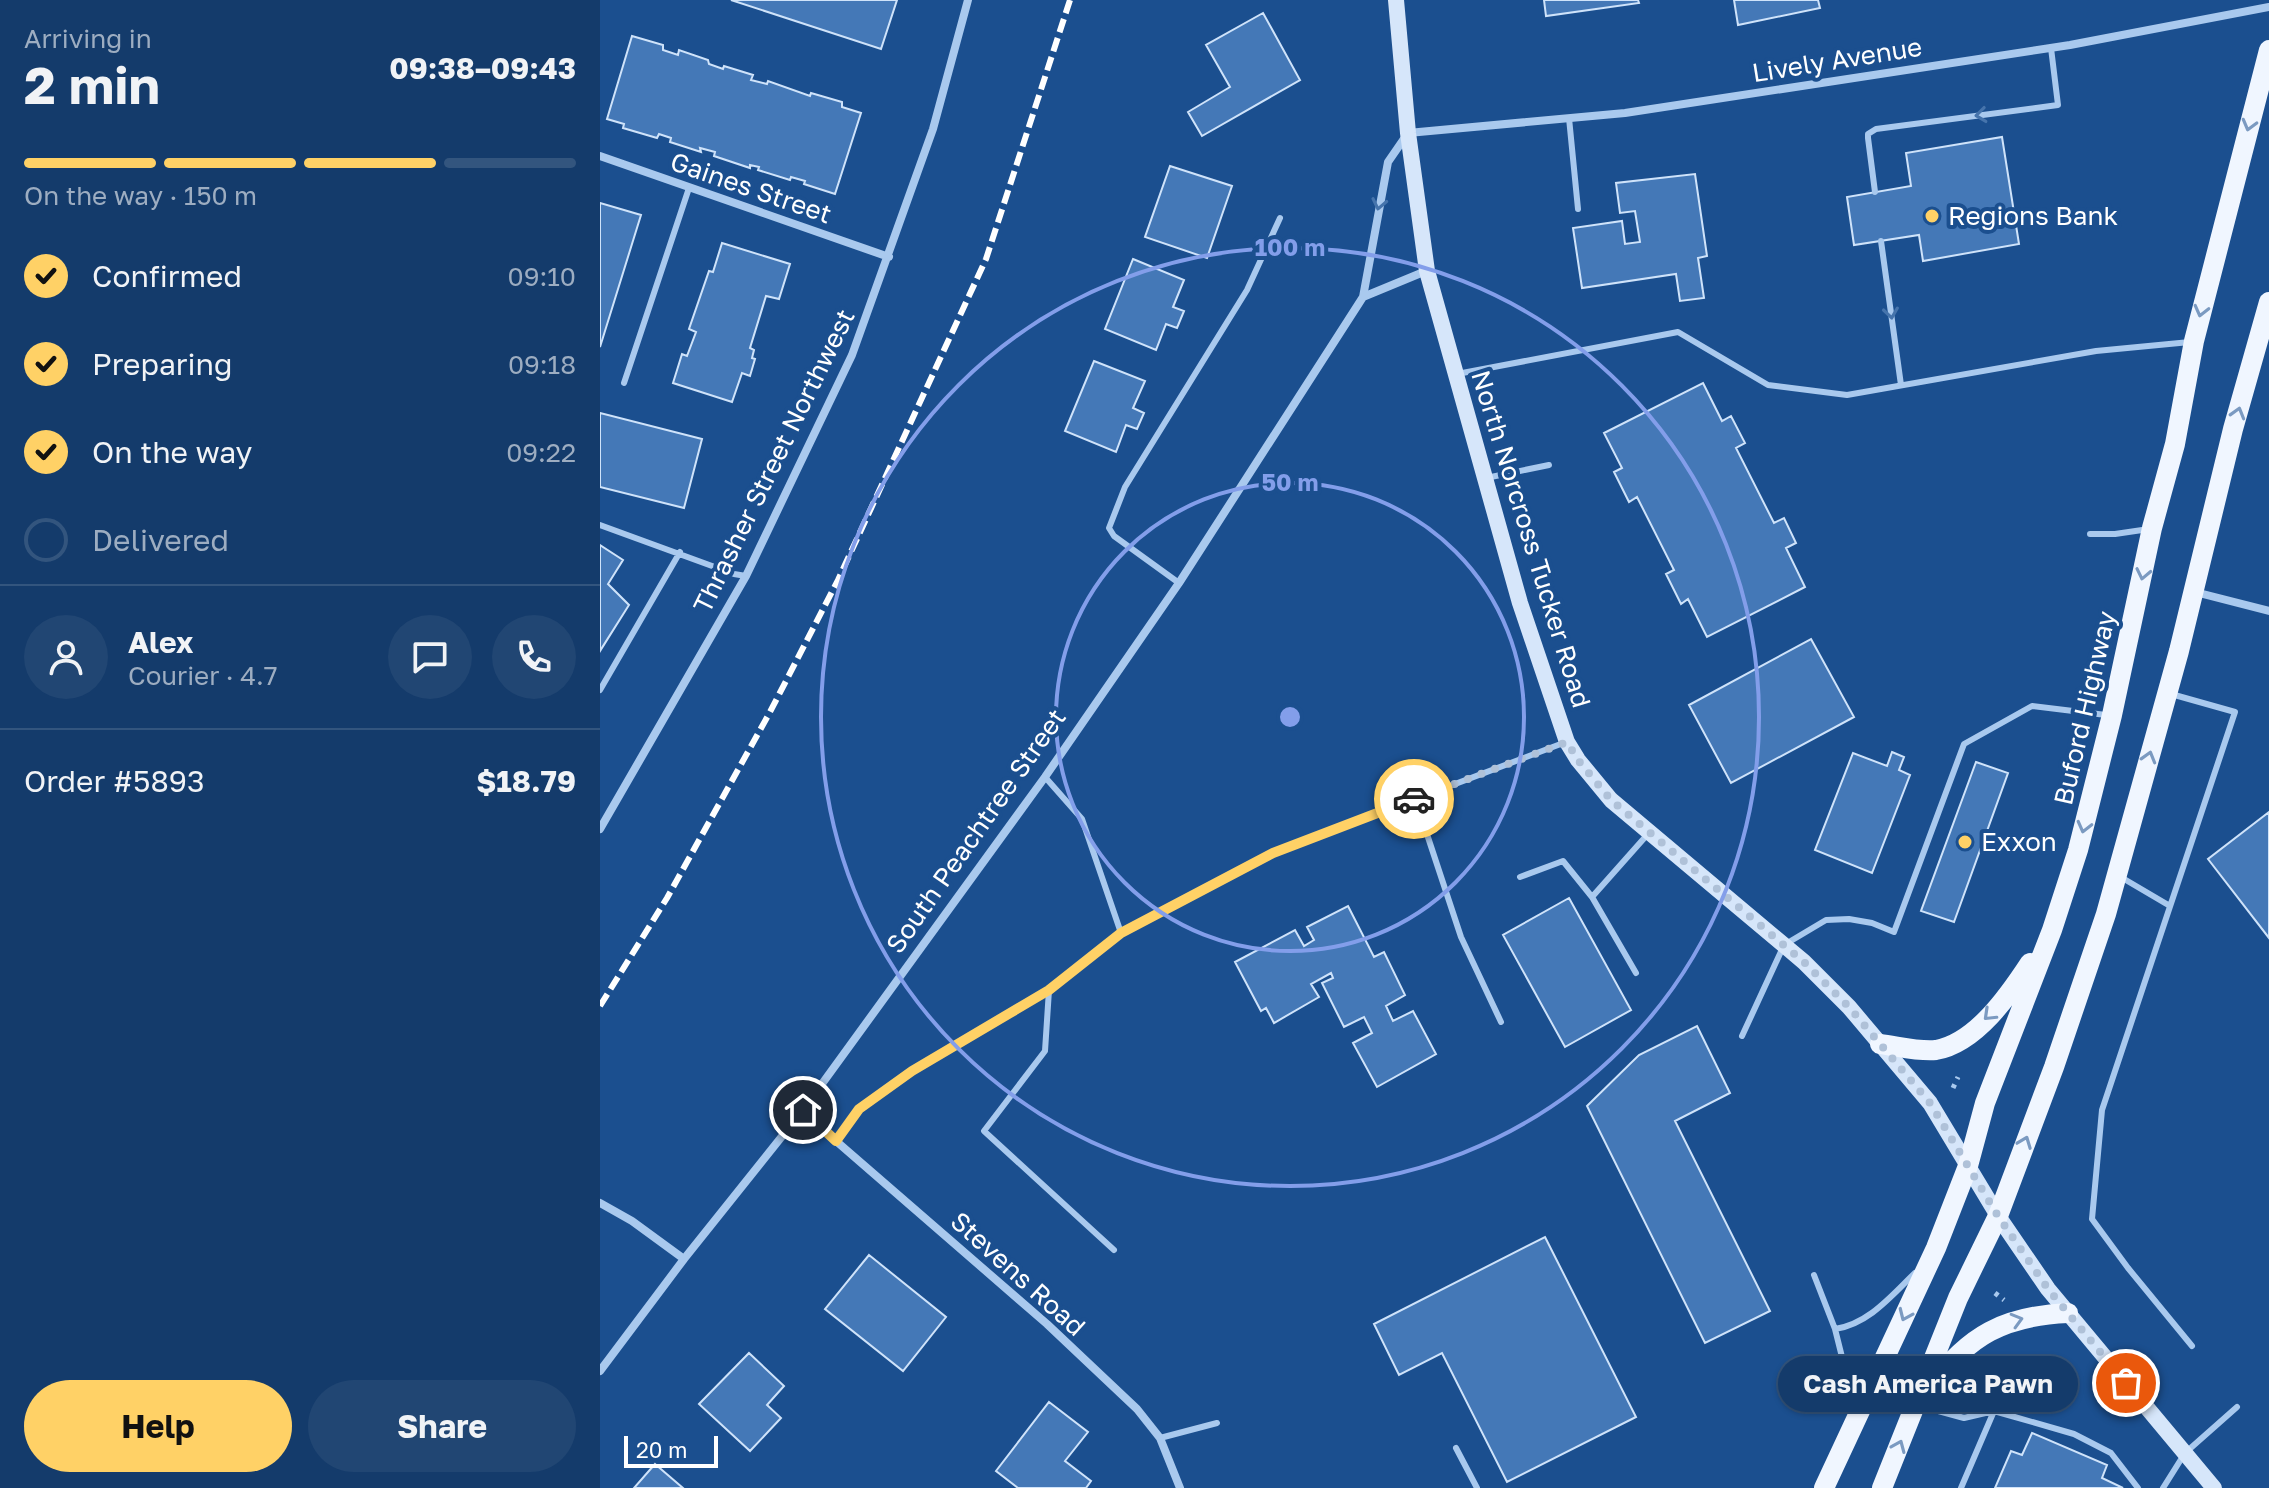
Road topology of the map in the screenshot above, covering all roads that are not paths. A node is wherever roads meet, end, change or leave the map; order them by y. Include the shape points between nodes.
1 (968, 0) edge
2 (1396, 0) edge
3 (2269, 7) edge
4 (2051, 48) junction
5 (2269, 50) edge
6 (1569, 118) junction
7 (1408, 133) junction
8 (600, 156) edge
9 (689, 188) junction
10 (1875, 192) dead end
11 (1578, 209) dead end
12 (1280, 218) dead end
13 (1881, 241) dead end
14 (889, 257) junction
15 (1427, 271) junction
16 (1363, 297) junction
17 (2269, 302) edge
18 (2266, 326) edge
19 (2194, 341) junction
20 (1457, 374) junction
21 (624, 383) dead end
22 (1901, 385) junction
23 (1549, 465) dead end
24 (1486, 478) junction
25 (600, 525) edge
26 (2152, 528) junction
27 (2090, 534) dead end
28 (680, 552) junction
29 (746, 576) junction
30 (1179, 583) junction
31 (2194, 592) junction
32 (2269, 611) edge
33 (600, 690) edge
34 (2167, 692) junction
35 (2112, 715) junction
36 (1567, 742) junction
37 (1045, 777) junction
38 (1415, 798) junction
39 (600, 829) edge
40 (1650, 832) junction
41 (2116, 874) junction
42 (1520, 877) dead end
43 (1592, 897) junction
44 (2170, 906) junction
45 (2052, 930) junction
46 (1121, 933) junction
47 (1784, 945) junction
48 (1636, 973) dead end
49 (1049, 990) junction
50 (1501, 1022) dead end
51 (1742, 1036) dead end
52 (1880, 1044) junction
53 (803, 1110) junction
54 (836, 1141) junction
55 (1968, 1166) junction
56 (600, 1203) edge
57 (1998, 1216) junction
58 (1114, 1250) dead end
59 (1932, 1257) junction
60 (684, 1259) junction
61 (1814, 1275) dead end
62 (2068, 1313) junction
63 (1835, 1329) junction
64 (2192, 1346) dead end
65 (600, 1371) edge
66 (1917, 1405) junction
67 (2237, 1407) dead end
68 (1994, 1411) junction
69 (1857, 1420) junction
70 (1217, 1423) dead end
71 (1160, 1438) junction
72 (1456, 1448) dead end
73 (2185, 1453) junction
74 (1180, 1488) edge
75 (1477, 1488) edge
76 (1824, 1488) edge
77 (1882, 1488) edge
78 (1961, 1488) edge
79 (2138, 1488) edge
80 (2163, 1488) edge
81 (2214, 1488) edge

1 - 14 street, Thrasher Street Northwest via 933,129
2 - 7 street
3 - 4 street, Lively Avenue
4 - 6 street, Lively Avenue
4 -> 10 lane via 2058,105 1868,134
5 -> 19 main road, Buford Highway
6 - 7 street, Lively Avenue
6 - 11 lane
7 - 15 street
7 -> 16 street, South Peachtree Street via 1388,162
8 - 9 street, Gaines Street
9 - 14 street, Gaines Street
9 - 21 lane
12 - 30 lane via 1247,290 1125,487 1109,528
13 -> 22 lane
14 - 29 street, Thrasher Street Northwest via 852,355
15 - 16 street
15 - 20 street, North Norcross Tucker Road
16 - 30 street, South Peachtree Street
17 - 18 main road
31 -> 18 main road via 2233,429
19 - 22 lane via 2096,351
19 - 26 main road, Buford Highway via 2175,444
20 - 22 lane via 1678,332 1768,385 1847,395
20 - 24 street, North Norcross Tucker Road
23 - 24 lane
24 - 36 street, North Norcross Tucker Road via 1520,603
25 - 28 lane
26 - 27 lane
26 -> 35 main road, Buford Highway
28 - 29 lane
28 - 33 lane
29 - 39 street, Thrasher Street Northwest
30 - 37 street, South Peachtree Street
31 - 32 street
31 - 34 main road
41 -> 34 main road
34 - 44 lane via 2235,712
35 -> 45 main road, Buford Highway
35 - 47 lane via 2032,706 1964,744 1894,932 1861,921 1826,920
36 - 38 lane
36 - 40 street, North Norcross Tucker Road via 1611,800
37 - 46 lane via 1082,819
37 - 53 street, South Peachtree Street
38 - 46 lane via 1273,853
38 - 50 lane via 1461,937
40 - 43 lane
40 - 47 street, North Norcross Tucker Road
41 - 44 lane
57 -> 41 main road via 2054,1067
42 - 43 lane via 1563,861
43 - 48 lane
44 - 64 lane via 2102,1110 2092,1219
45 -> 52 main road via 2006,999 1965,1039 1935,1050
45 - 55 main road, Buford Highway via 1985,1103
46 - 49 lane
47 - 51 lane
47 - 52 street, North Norcross Tucker Road
49 - 54 lane via 912,1071 859,1109
49 - 58 lane via 1045,1051 984,1131
52 - 55 street, North Norcross Tucker Road via 1930,1103
53 - 54 street, Stevens Road
53 - 60 street, South Peachtree Street
54 - 71 street, Stevens Road via 1047,1324 1137,1409
55 - 57 street, North Norcross Tucker Road
55 - 59 main road, Buford Highway
56 - 60 street
57 - 62 street, North Norcross Tucker Road
57 - 66 main road via 1958,1298
59 - 63 lane via 1875,1311
59 -> 69 main road, Buford Highway
60 - 65 street, South Peachtree Street
61 - 63 lane
66 -> 62 main road via 1961,1351 1995,1327 2022,1317
62 - 73 street, North Norcross Tucker Road
63 - 69 lane
66 - 68 lane via 1964,1418
77 -> 66 main road
67 - 73 lane
68 - 78 lane
68 - 79 lane via 2074,1434 2111,1453
69 - 76 main road, Buford Highway
70 - 71 lane
71 - 74 street, Stevens Road
72 - 75 lane
73 - 80 lane
73 - 81 street, North Norcross Tucker Road

